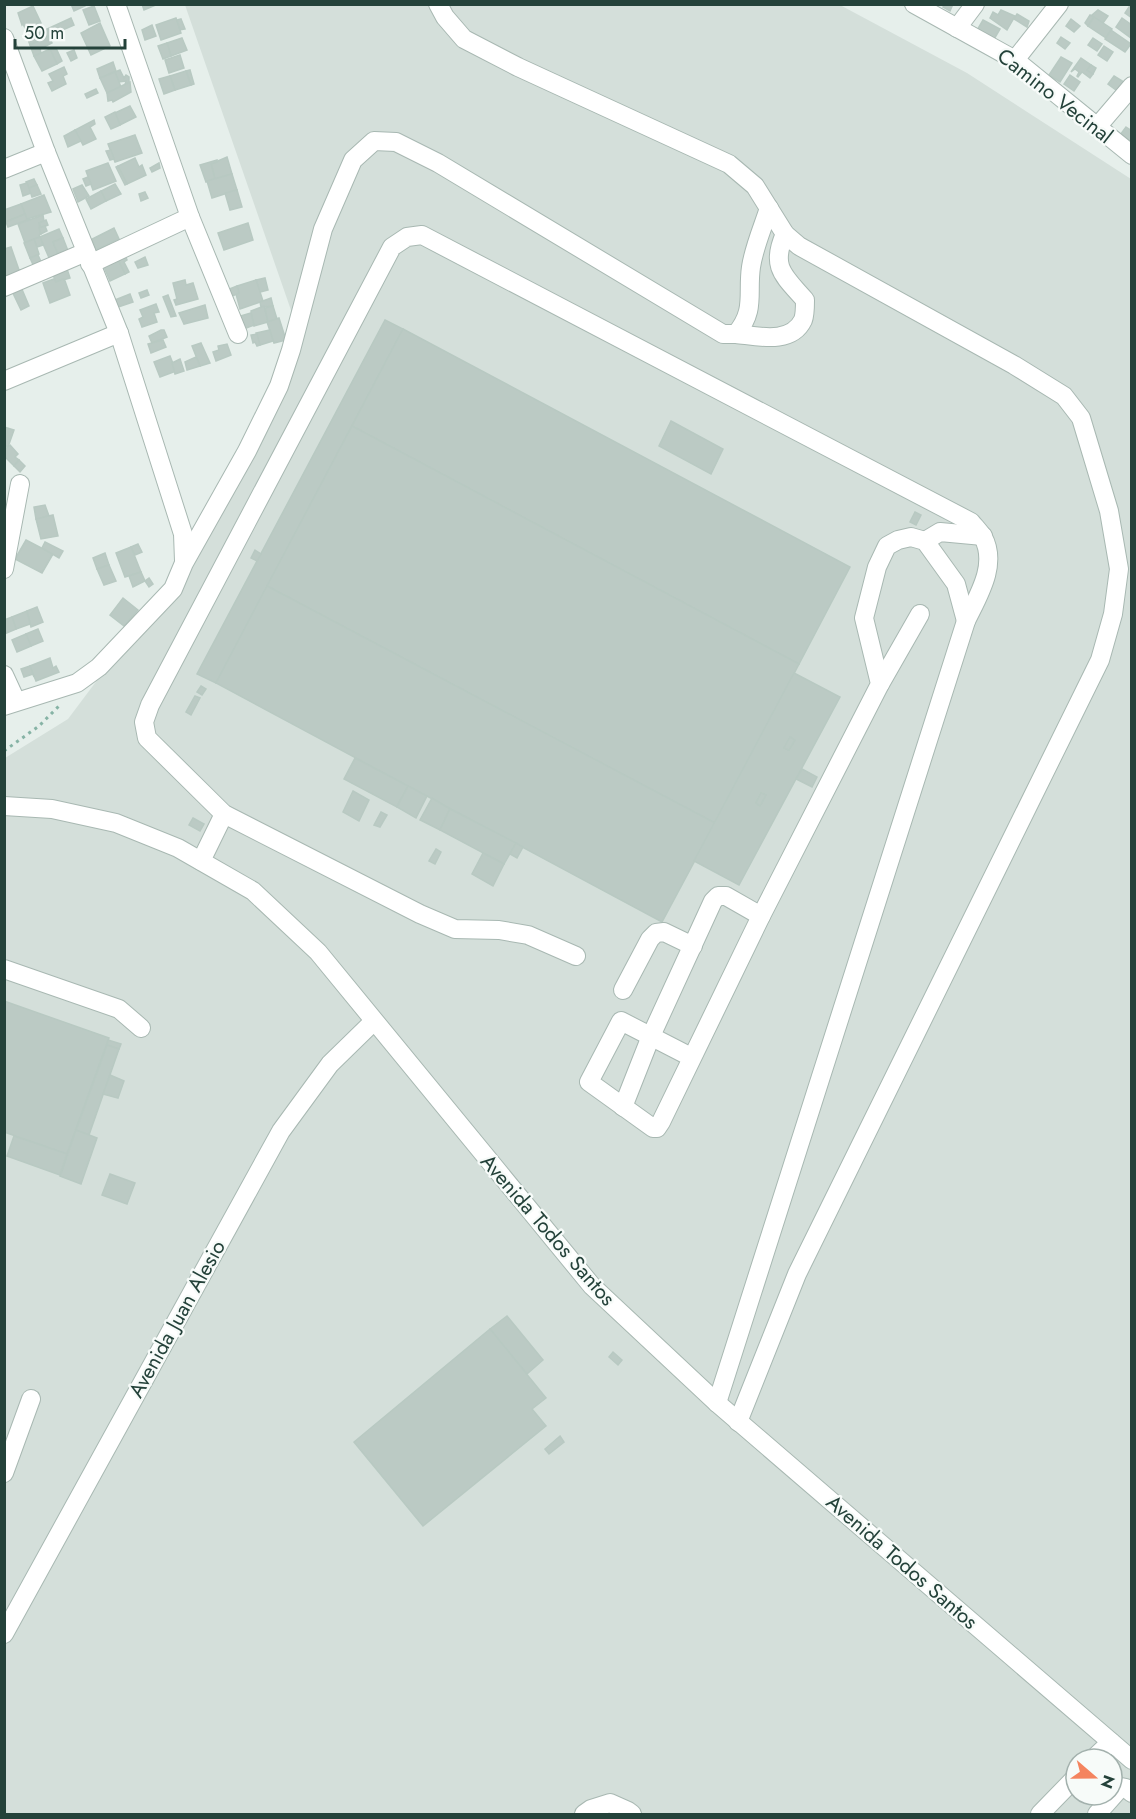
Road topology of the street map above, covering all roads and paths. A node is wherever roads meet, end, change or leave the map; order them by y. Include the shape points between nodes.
1 (116, 4) edge
2 (438, 4) edge
3 (914, 4) edge
4 (975, 4) edge
5 (1059, 4) edge
6 (957, 28) junction
7 (4, 38) edge
8 (1015, 60) junction
9 (1131, 86) edge
10 (1097, 127) junction
11 (46, 152) junction
12 (1131, 155) edge
13 (4, 169) edge
14 (769, 208) junction
15 (190, 217) junction
16 (785, 234) junction
17 (88, 258) junction
18 (4, 287) edge
19 (119, 333) junction
20 (238, 334) dead end
21 (736, 334) junction
22 (4, 381) edge
23 (20, 484) dead end
24 (983, 536) junction
25 (925, 542) junction
26 (184, 563) junction
27 (4, 569) edge
28 (920, 614) dead end
29 (966, 621) junction
30 (4, 675) edge
31 (77, 683) junction
32 (879, 684) junction
33 (10, 704) edge
34 (4, 752) edge
35 (6, 811) edge
36 (224, 814) junction
37 (201, 861) junction
38 (761, 916) junction
39 (693, 946) junction
40 (576, 956) dead end
41 (4, 969) edge
42 (623, 990) dead end
43 (374, 1022) junction
44 (141, 1028) dead end
45 (651, 1036) junction
46 (691, 1057) junction
47 (623, 1107) junction
48 (31, 1399) dead end
49 (717, 1403) junction
50 (738, 1422) junction
51 (4, 1473) edge
52 (4, 1634) edge
53 (1111, 1742) junction
54 (1106, 1747) edge
55 (1131, 1760) edge
56 (1064, 1790) edge
57 (1131, 1793) edge
58 (584, 1815) edge
59 (632, 1815) edge
60 (1040, 1815) edge
61 (1097, 1815) edge

1 - 15 street
2 - 14 street via 464,39 729,164 755,186
3 - 6 street, Camino Vecinal
4 - 6 street
5 - 8 street
6 - 8 street, Camino Vecinal
7 - 11 street
8 - 10 street, Camino Vecinal
9 - 10 street
10 - 12 street, Camino Vecinal
11 - 13 street
11 - 17 street
14 - 16 street
14 - 21 street via 751,267 750,308 745,324
15 - 17 street
15 - 20 street
16 - 21 street via 777,250 779,265 805,300 804,319 795,330 774,339
16 - 50 street via 799,246 1064,396 1081,418 1109,511 1119,569 1113,614 1100,660 797,1274
17 - 18 street
17 - 19 street
19 - 22 street
19 - 26 street via 183,534
21 - 26 street via 723,334 438,163 396,142 374,141 353,160 323,229 279,386
23 - 27 street
24 - 25 street via 940,532
24 - 29 street via 987,575
24 - 36 street via 971,522 422,235 407,237 392,247 144,722 147,738
25 - 29 street via 956,584
25 - 32 street via 911,537 898,540 887,546 877,567 864,618
26 - 31 street via 173,589 99,667
28 - 32 street
29 - 49 street
30 - 33 street
31 - 33 street
31 - 34 path via 39,726
32 - 38 street
35 - 37 street, Avenida Todos Santos via 52,808 116,823
36 - 37 street
36 - 40 street via 455,929 528,934
37 - 43 street, Avenida Todos Santos via 253,891 318,952
38 - 39 street via 726,896 718,896
38 - 46 street
39 - 42 street via 664,932 656,933
39 - 45 street
41 - 44 street via 119,1009
43 - 49 street, Avenida Todos Santos via 592,1286
43 - 52 street, Avenida Juan Alesio via 330,1064 281,1131
45 - 46 street
45 - 47 street
45 - 47 street via 621,1021 590,1079 591,1085
46 - 47 street via 657,1128
48 - 51 street
49 - 50 street, Avenida Todos Santos
50 - 53 street, Avenida Todos Santos
53 - 54 street
53 - 55 street, Avenida Todos Santos
56 - 60 street
57 - 61 street via 1121,1787
58 - 59 street via 610,1803

